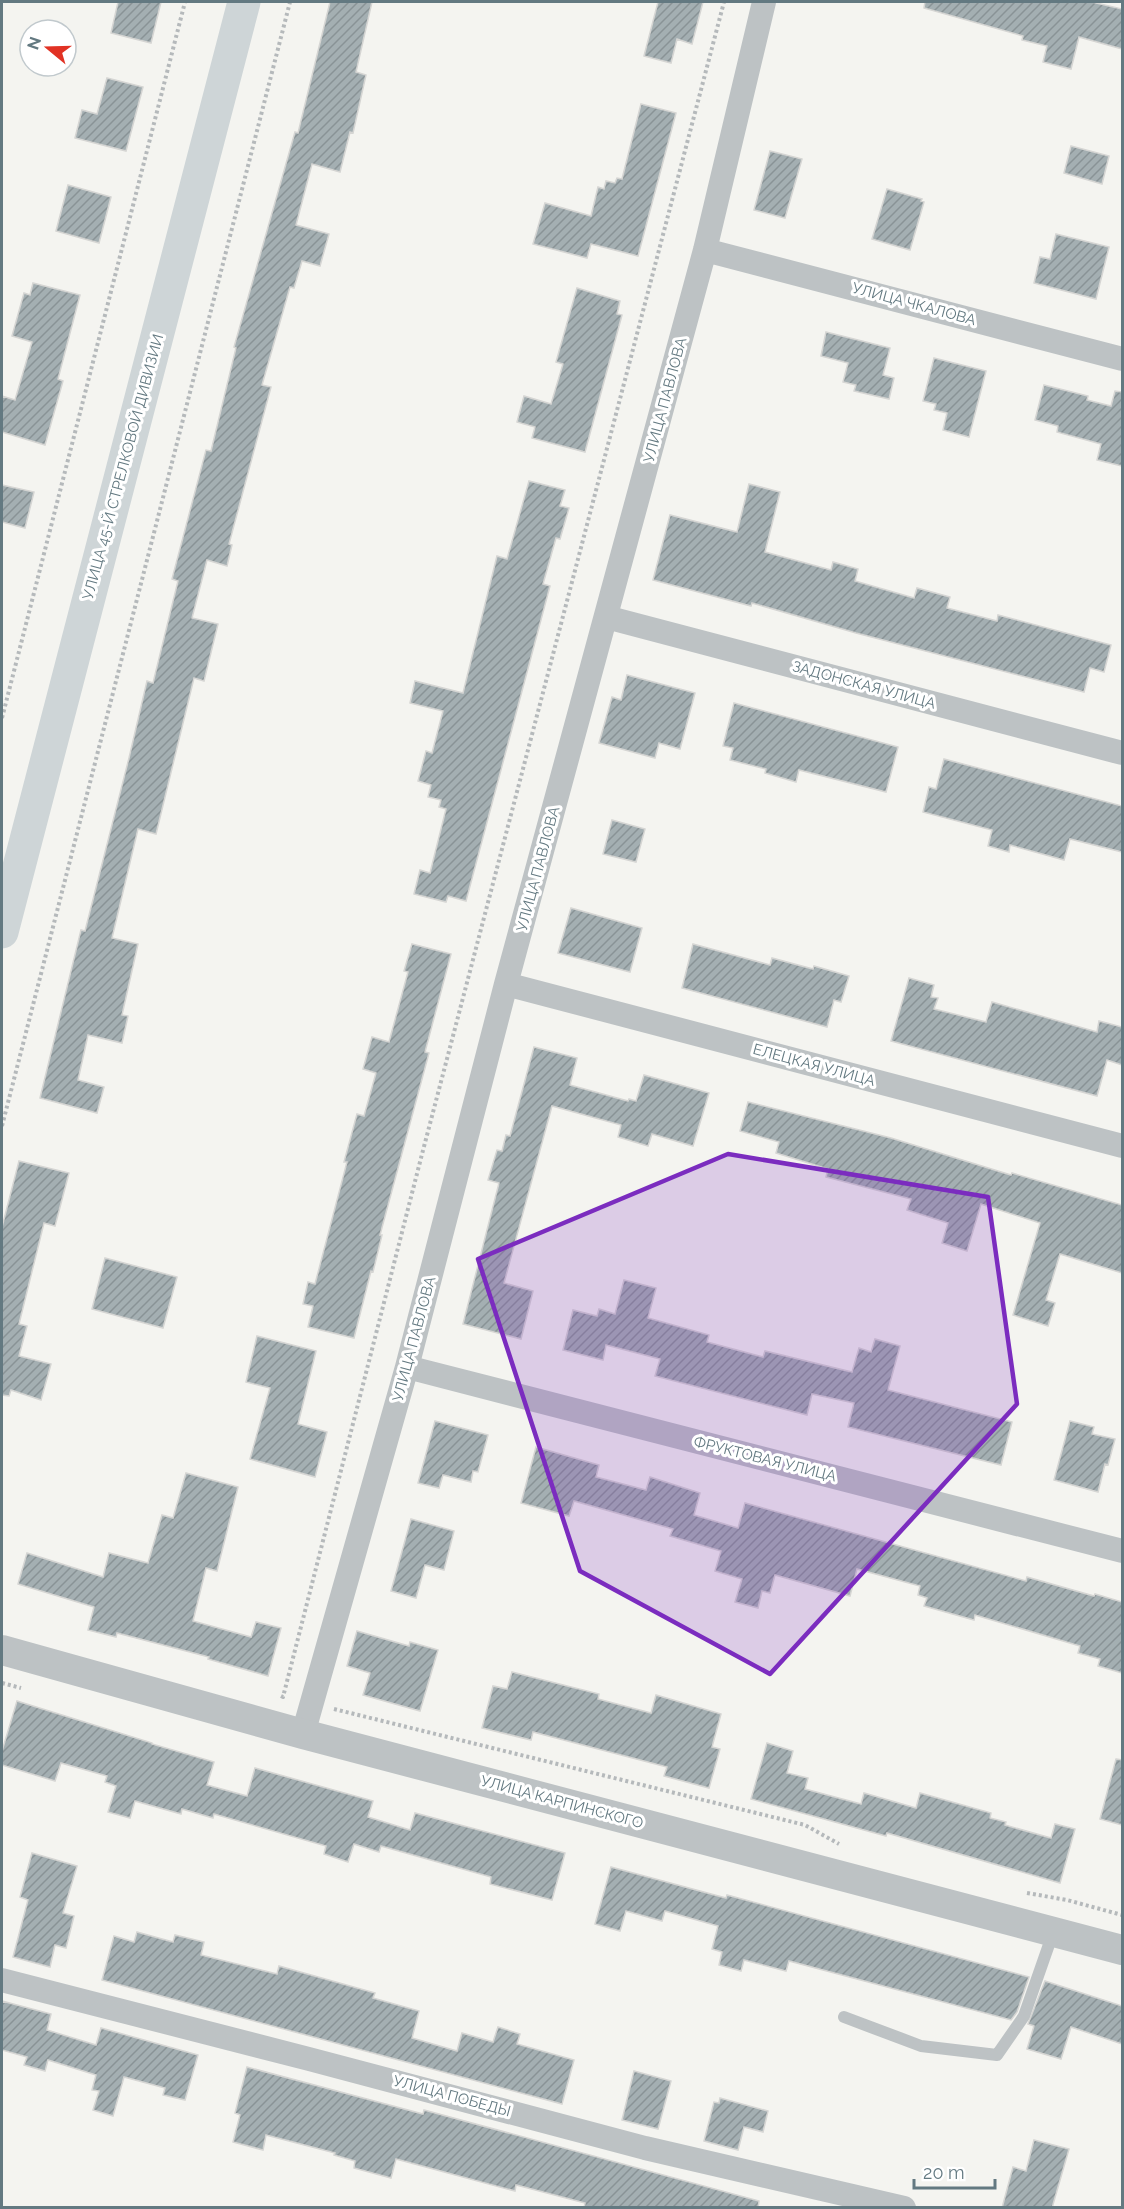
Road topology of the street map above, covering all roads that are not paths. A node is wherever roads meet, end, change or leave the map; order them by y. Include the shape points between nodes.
1 (244, 2) edge
2 (764, 2) edge
3 (705, 250) junction
4 (1122, 358) edge
5 (606, 616) junction
6 (1122, 753) edge
7 (2, 932) edge
8 (506, 984) junction
9 (1122, 1146) edge
10 (407, 1366) junction
11 (1122, 1551) edge
12 (2, 1650) edge
13 (303, 1734) junction
14 (1053, 1932) junction
15 (1122, 1950) edge
16 (2, 1980) edge
17 (844, 2017) dead end
18 (904, 2208) edge

1 - 7 main road, УЛИЦА 45-Й СТРЕЛКОВОЙ ДИВИЗИИ
2 - 3 street, УЛИЦА ПАВЛОВА
3 - 4 street, УЛИЦА ЧКАЛОВА
3 - 5 street, УЛИЦА ПАВЛОВА
5 - 6 street, ЗАДОНСКАЯ УЛИЦА
5 - 8 street, УЛИЦА ПАВЛОВА
8 - 9 street, ЕЛЕЦКАЯ УЛИЦА
8 - 10 street, УЛИЦА ПАВЛОВА
10 - 11 street, ФРУКТОВАЯ УЛИЦА
10 - 13 street, УЛИЦА ПАВЛОВА
12 - 13 street, УЛИЦА КАРПИНСКОГО
13 - 14 street, УЛИЦА КАРПИНСКОГО
14 - 15 street, УЛИЦА КАРПИНСКОГО
14 - 17 lane via 1024,2016 997,2055 921,2046
16 - 18 street, УЛИЦА ПОБЕДЫ via 645,2148

